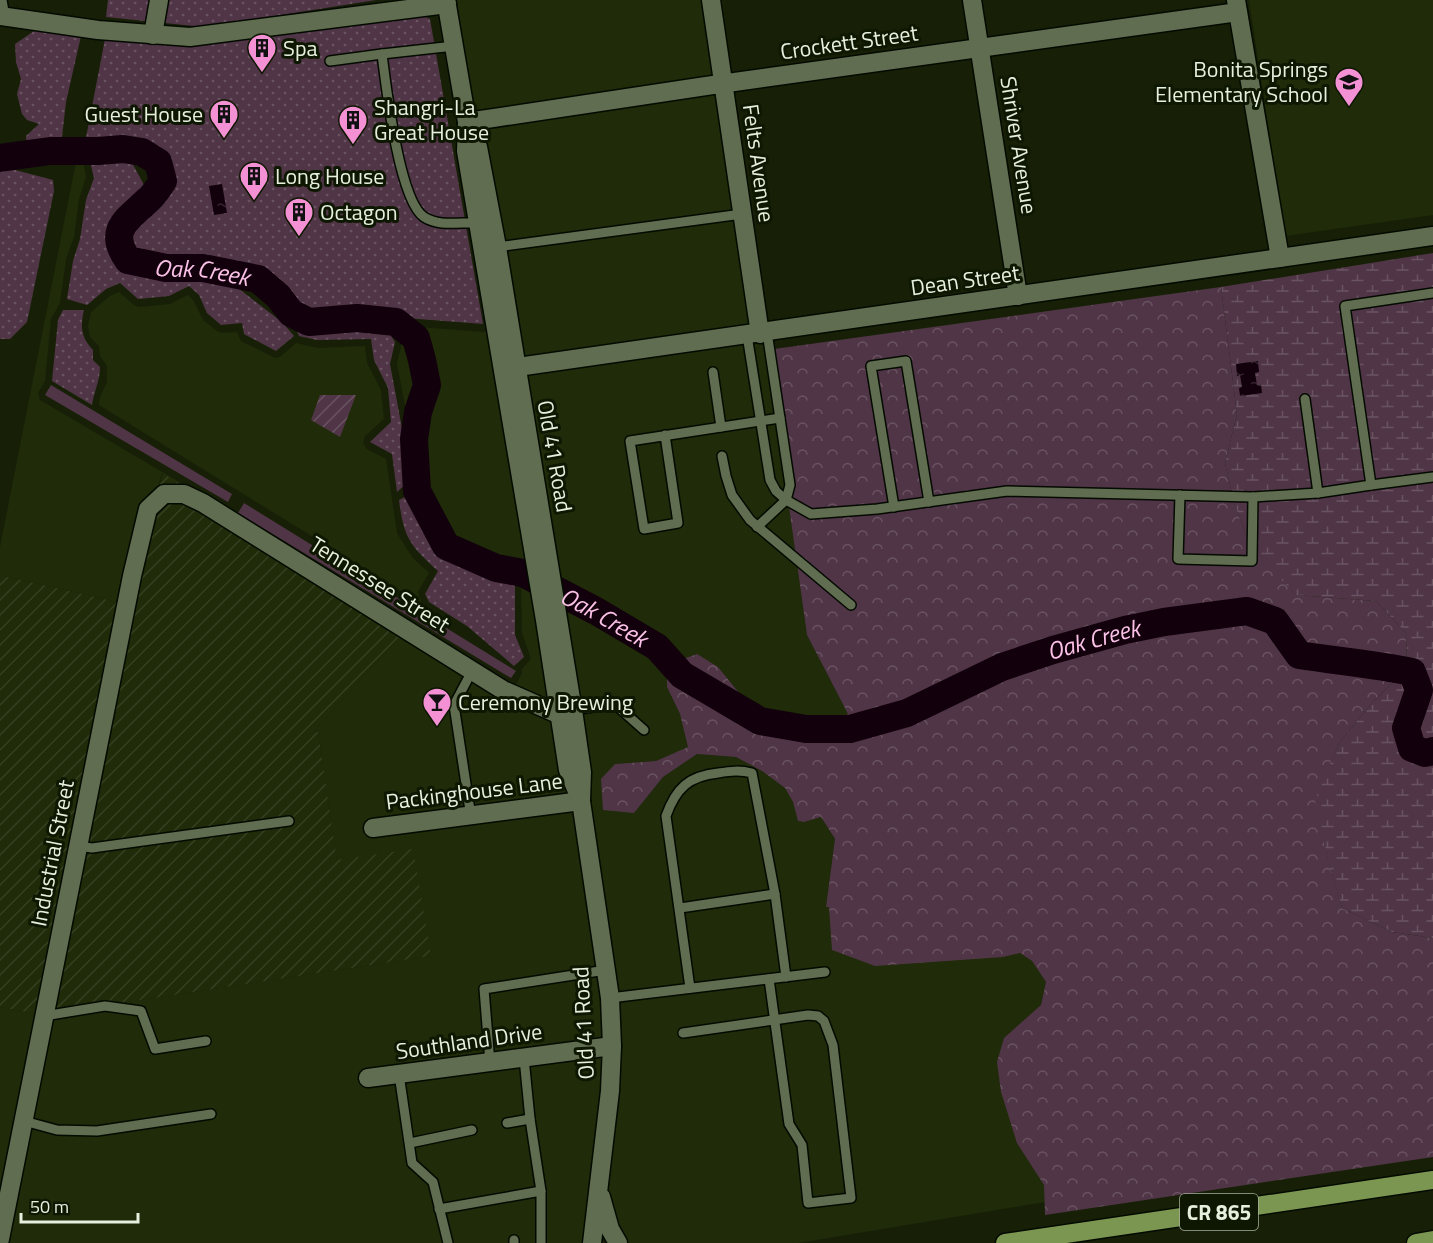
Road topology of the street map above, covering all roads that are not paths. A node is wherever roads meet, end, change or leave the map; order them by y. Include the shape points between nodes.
1 (159, 0) edge
2 (711, 0) edge
3 (972, 0) edge
4 (447, 2) edge
5 (1237, 6) edge
6 (2, 11) edge
7 (153, 35) junction
8 (454, 46) junction
9 (980, 49) junction
10 (382, 54) junction
11 (330, 61) dead end
12 (723, 84) junction
13 (467, 122) junction
14 (742, 213) junction
15 (477, 223) junction
16 (1433, 236) edge
17 (497, 248) junction
18 (1280, 258) junction
19 (1433, 293) edge
20 (1018, 296) junction
21 (758, 334) junction
22 (509, 368) junction
23 (713, 372) dead end
24 (1305, 399) dead end
25 (780, 418) junction
26 (760, 421) junction
27 (721, 427) junction
28 (665, 435) junction
29 (722, 456) dead end
30 (1433, 477) edge
31 (1371, 485) junction
32 (1318, 493) junction
33 (175, 494) joint
34 (1180, 495) junction
35 (1253, 497) junction
36 (786, 500) junction
37 (929, 502) junction
38 (894, 507) junction
39 (757, 527) junction
40 (851, 605) dead end
41 (472, 671) junction
42 (566, 713) junction
43 (644, 730) dead end
44 (581, 801) junction
45 (471, 817) junction
46 (289, 821) dead end
47 (373, 828) dead end
48 (78, 846) junction
49 (775, 894) junction
50 (680, 908) junction
51 (606, 970) junction
52 (825, 972) dead end
53 (786, 977) junction
54 (769, 979) junction
55 (690, 988) junction
56 (610, 998) junction
57 (44, 1016) junction
58 (774, 1020) junction
59 (682, 1033) dead end
60 (206, 1041) dead end
61 (612, 1046) junction
62 (524, 1058) junction
63 (490, 1063) junction
64 (399, 1074) junction
65 (368, 1078) dead end
66 (211, 1114) dead end
67 (530, 1119) junction
68 (24, 1121) junction
69 (507, 1124) dead end
70 (472, 1130) dead end
71 (410, 1143) junction
72 (1433, 1180) edge
73 (598, 1190) junction
74 (541, 1191) junction
75 (507, 1197) junction
76 (508, 1208) dead end
77 (439, 1209) junction
78 (0, 1239) edge
79 (1433, 1240) edge
80 (448, 1243) edge
81 (541, 1243) edge
82 (592, 1243) edge
83 (618, 1243) edge
84 (1005, 1243) edge
85 (1416, 1243) edge

1 - 7 street
2 - 12 street, Felts Avenue
3 - 9 street, Shriver Avenue
4 - 7 street via 190,38
4 - 8 street, Old 41 Road
5 - 9 street, Crockett Street
5 - 18 street
6 - 7 street via 98,30
8 - 10 lane
8 - 13 street, Old 41 Road
9 - 12 street, Crockett Street
9 - 20 street, Shriver Avenue
10 - 11 lane
10 - 15 lane via 389,108 414,206 422,216 436,223
12 - 13 street, Crockett Street
12 - 14 street, Felts Avenue
13 - 15 street, Old 41 Road via 466,151
13 - 17 street, Old 41 Road via 478,147
14 - 17 lane
14 - 21 street, Felts Avenue
15 - 22 street, Old 41 Road
16 - 18 street, Dean Street
17 - 22 street, Old 41 Road
18 - 20 street, Dean Street
19 - 31 lane via 1345,306
20 - 21 street, Dean Street
21 - 22 street, Dean Street
21 - 25 lane
21 - 26 lane
22 - 42 street, Old 41 Road
23 - 27 lane
24 - 32 lane
25 - 26 lane
25 - 36 lane via 790,485
26 - 27 lane
26 - 36 lane via 770,480
27 - 28 lane
28 - 28 lane via 678,523 644,529 630,441
29 - 39 lane via 732,495
30 - 31 lane
31 - 32 lane
32 - 35 lane
33 - 41 street, Tennessee Street via 203,503
33 - 48 street, Industrial Street via 165,494 148,509
34 - 35 lane
34 - 35 lane via 1178,559 1252,561
34 - 37 lane via 1007,491
36 - 38 lane via 812,514
36 - 39 lane
37 - 38 lane
37 - 38 lane via 906,361 872,366
39 - 40 lane
41 - 42 street, Tennessee Street via 503,690
41 - 45 lane via 454,705
42 - 43 lane via 617,706
42 - 44 street, Old 41 Road via 582,772
44 - 45 street, Packinghouse Lane
44 - 51 street, Old 41 Road
45 - 47 street, Packinghouse Lane
46 - 48 lane via 92,848
48 - 57 street, Industrial Street
49 - 50 lane
49 - 50 lane via 752,773 740,770 700,775 681,789 666,816
49 - 53 lane
50 - 55 lane
51 - 56 street, Old 41 Road
51 - 63 lane via 484,988
52 - 53 lane
53 - 54 lane
54 - 55 lane
54 - 58 lane
55 - 56 lane
56 - 61 street, Old 41 Road
57 - 60 lane via 105,1006 141,1011 155,1049
57 - 68 street, Industrial Street
58 - 58 lane via 818,1016 828,1030 851,1198 808,1203 802,1145 789,1124
58 - 59 lane
61 - 62 street, Southland Drive
61 - 73 street, Old 41 Road
62 - 63 street, Southland Drive
62 - 67 lane
63 - 64 street, Southland Drive
64 - 65 street, Southland Drive
64 - 71 lane
66 - 68 lane via 97,1131 57,1130
67 - 69 lane
67 - 74 lane
68 - 78 street, Industrial Street
70 - 71 lane
71 - 77 lane via 412,1163 433,1182
72 - 84 main road, CR 865
73 - 82 street, Old 41 Road
73 - 83 street
74 - 75 lane
74 - 81 lane
75 - 76 lane
75 - 77 lane via 480,1207
77 - 80 lane
79 - 85 main road

